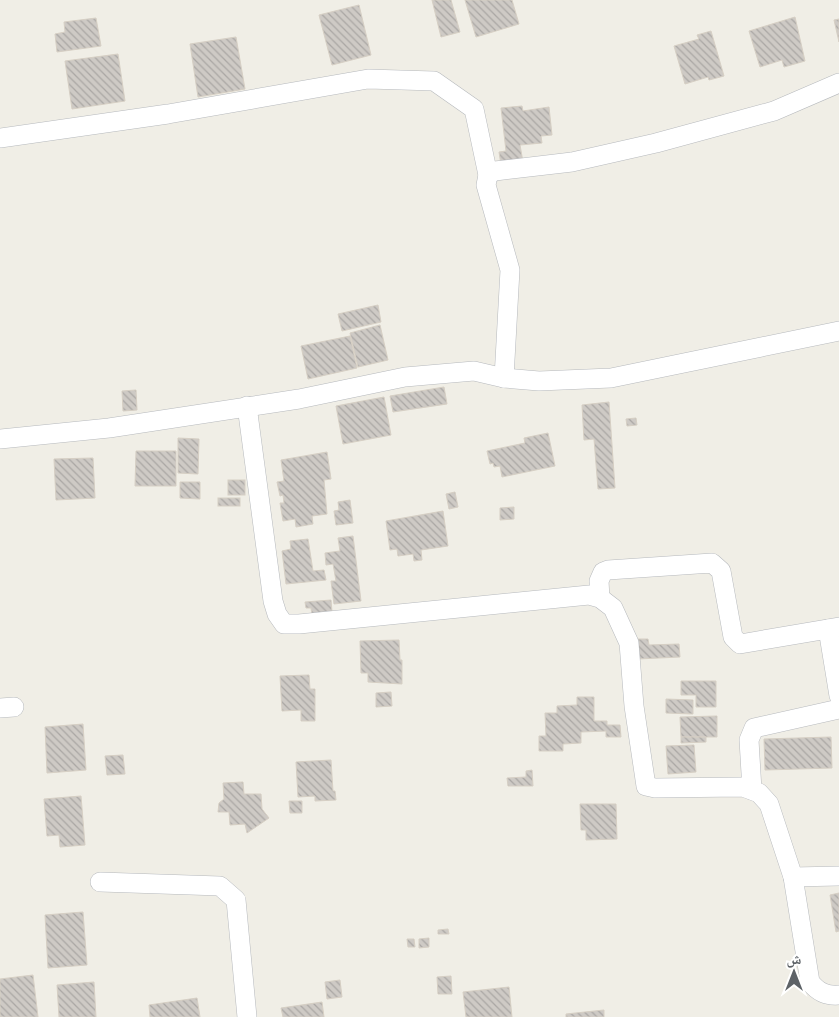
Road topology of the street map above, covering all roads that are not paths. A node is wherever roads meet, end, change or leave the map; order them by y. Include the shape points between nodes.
1 (839, 83) edge
2 (0, 138) edge
3 (488, 175) junction
4 (839, 331) edge
5 (504, 378) junction
6 (247, 406) junction
7 (0, 438) edge
8 (600, 598) junction
9 (834, 628) edge
10 (839, 696) edge
11 (839, 708) edge
12 (752, 790) junction
13 (839, 876) edge
14 (793, 877) junction
15 (100, 882) dead end
16 (839, 994) edge
17 (247, 1017) edge

1 - 3 street via 774,111 656,143 572,162 494,171
2 - 3 street via 168,114 368,79 434,81 474,109
3 - 5 street via 486,185 510,270
4 - 5 street via 612,378 539,381
5 - 6 street via 474,371 405,377
6 - 7 street via 109,428
6 - 8 street via 273,601 284,624 589,595
8 - 9 street via 599,581 603,572 608,570 712,563 722,571 735,641 746,644
8 - 12 street via 613,608 629,643 646,786 743,787
9 - 10 street
11 - 12 street via 754,728 749,740
12 - 14 street via 769,804
13 - 14 street
14 - 16 street via 810,982 817,991
15 - 17 street via 220,886 236,900

